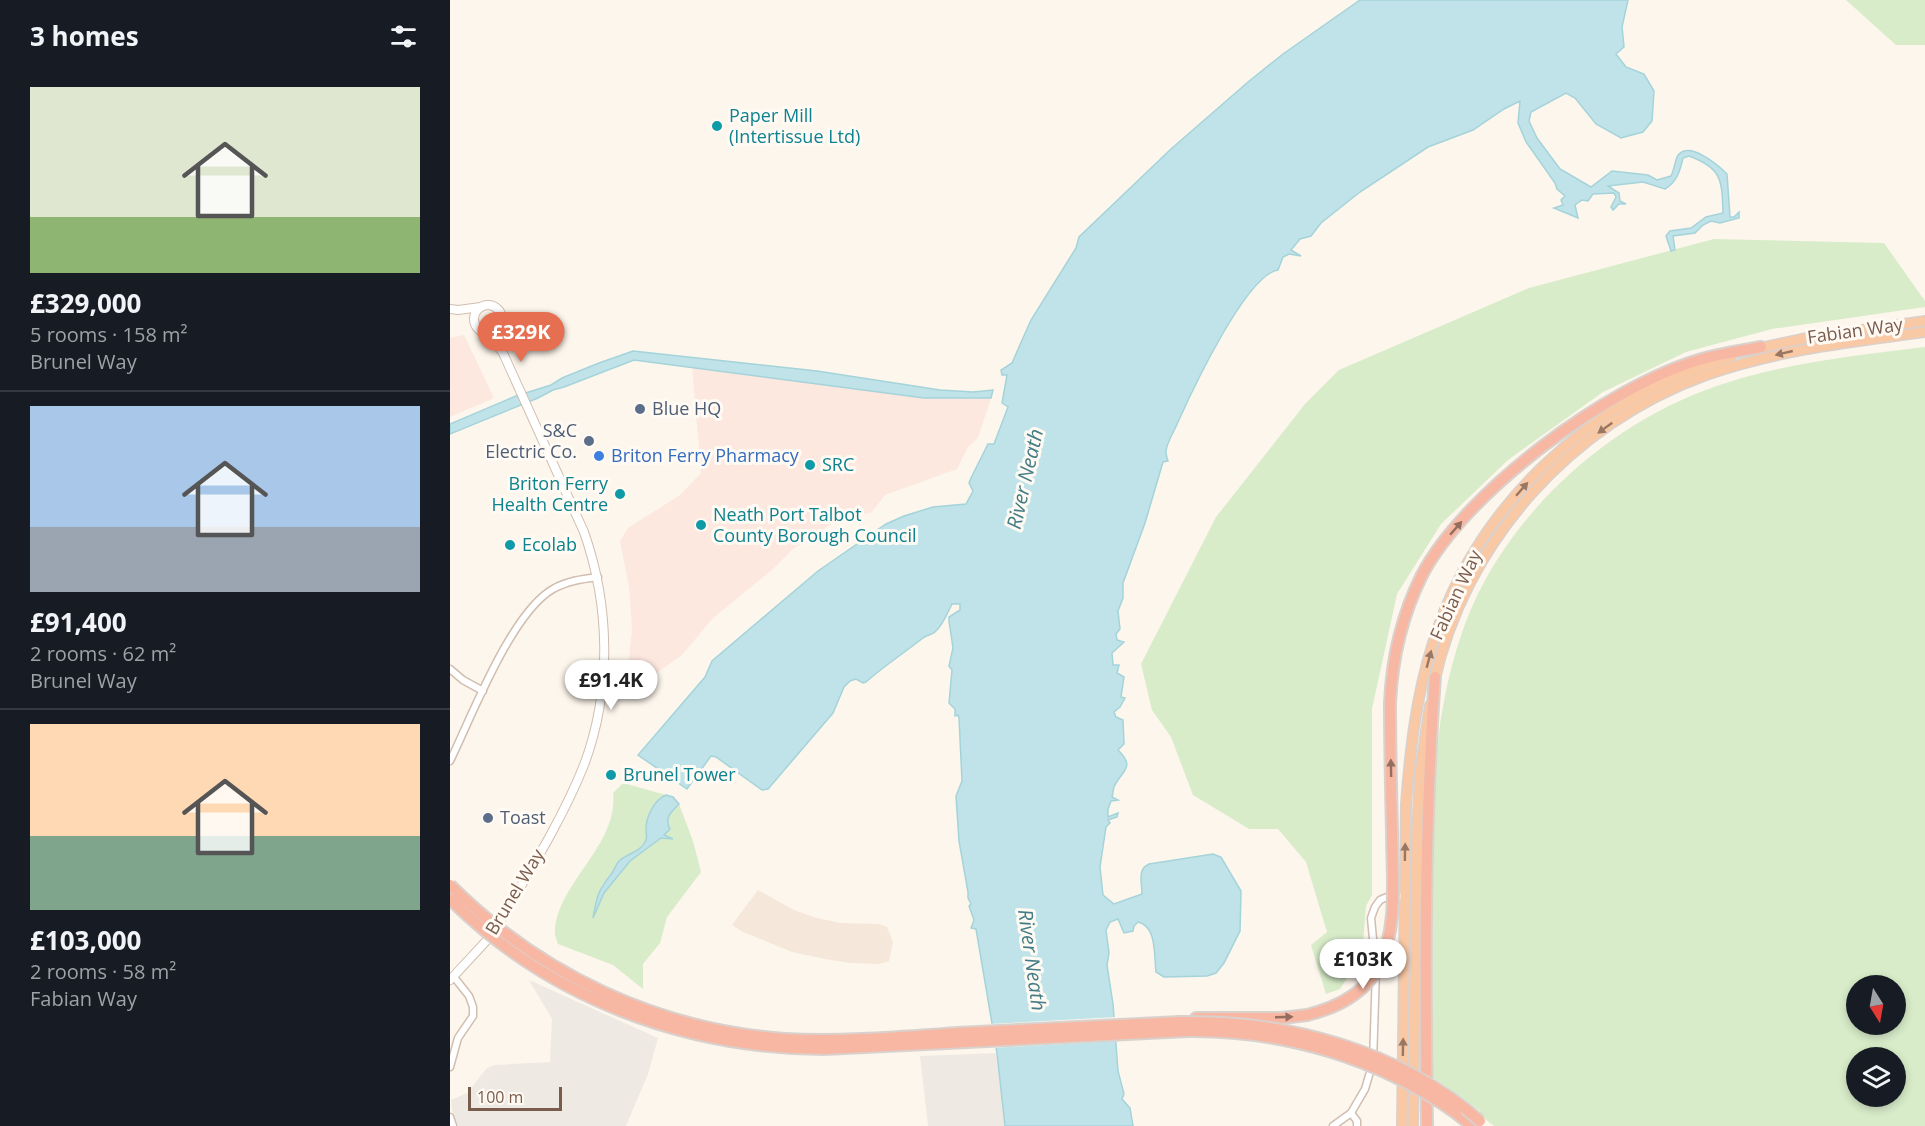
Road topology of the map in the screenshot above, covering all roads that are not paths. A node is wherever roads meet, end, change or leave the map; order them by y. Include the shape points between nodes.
1 (482, 307) junction
2 (454, 309) edge
3 (474, 318) junction
4 (1925, 321) edge
5 (501, 324) junction
6 (1925, 332) edge
7 (487, 333) junction
8 (1761, 347) junction
9 (503, 353) junction
10 (598, 577) junction
11 (450, 669) edge
12 (1436, 677) junction
13 (483, 691) junction
14 (450, 760) edge
15 (450, 885) edge
16 (1405, 896) junction
17 (450, 899) edge
18 (452, 978) edge
19 (1121, 1025) junction
20 (450, 1067) edge
21 (1352, 1113) junction
22 (450, 1117) edge
23 (1477, 1125) edge
24 (453, 1126) edge
25 (1333, 1126) edge
26 (1357, 1126) edge
27 (1402, 1126) edge
28 (1413, 1126) edge
29 (1427, 1126) edge

1 - 2 street
1 - 3 street
1 - 5 street via 498,309
2 - 3 street
3 - 7 street via 478,329
4 - 8 highway, Fabian Way
5 - 7 street
5 - 9 street, Brunel Way
6 -> 12 highway, Fabian Way via 1788,352 1742,364 1674,389 1613,423 1541,483 1495,541 1454,618
7 - 9 street, Brunel Way
16 -> 8 highway, Fabian Way via 1409,769 1424,678 1432,644 1450,600 1483,540 1538,470 1606,414 1700,366
19 -> 8 highway, bridge via 1204,1017 1308,1016 1342,1003 1358,991 1372,976 1385,947 1391,908 1392,675 1405,616 1437,549 1482,497 1578,421 1636,387 1698,360
9 - 10 street, Brunel Way via 584,532
10 - 13 street via 566,583 541,598 515,632
10 - 18 street, Brunel Way via 604,674 584,763 502,918
11 - 13 street
12 - 28 highway, Fabian Way via 1425,732 1418,811
12 - 29 highway via 1425,982
13 - 14 street
15 - 19 highway, bridge via 504,934 567,975 611,997 715,1030 828,1040
16 - 21 street via 1380,900 1371,918 1376,970 1373,1062
27 -> 16 highway, Fabian Way
17 - 23 highway, bridge via 510,950 568,986 650,1022 720,1040 824,1049 1188,1031 1246,1034 1357,1060 1413,1086
18 - 20 street via 469,996 473,1016 458,1038
19 - 23 highway, bridge via 1222,1022 1316,1037 1417,1078 1456,1101
21 - 25 street
21 - 26 street
22 - 24 street

